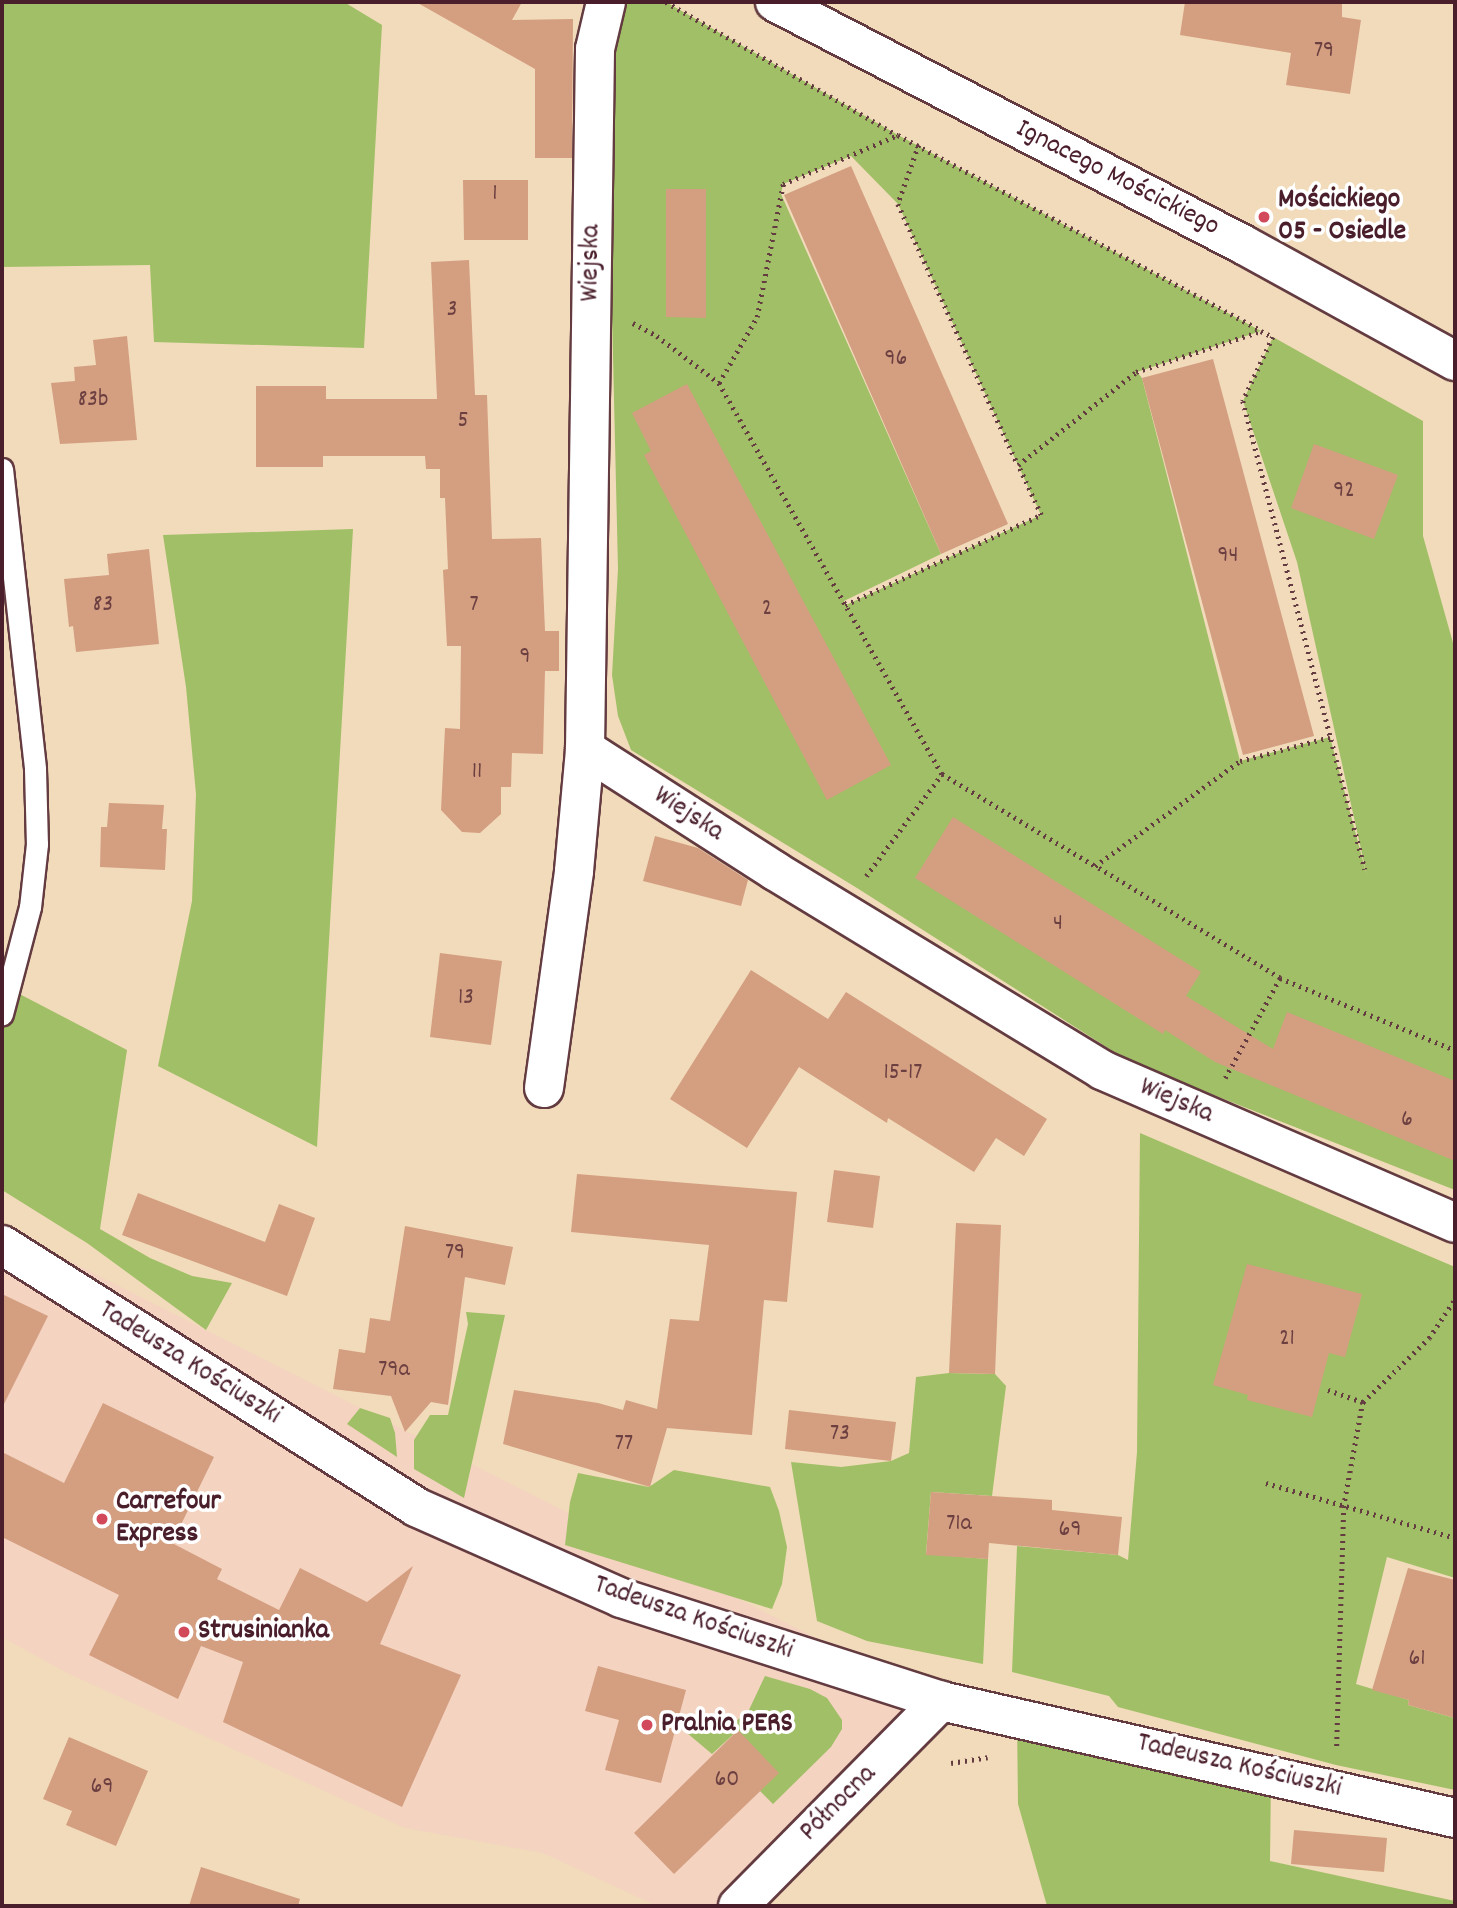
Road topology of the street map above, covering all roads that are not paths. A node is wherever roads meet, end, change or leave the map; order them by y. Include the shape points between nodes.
1 (606, 2) edge
2 (775, 2) edge
3 (1455, 361) edge
4 (2, 469) edge
5 (585, 749) junction
6 (2, 1014) edge
7 (544, 1088) dead end
8 (1455, 1223) edge
9 (2, 1245) edge
10 (941, 1701) junction
11 (1455, 1818) edge
12 (738, 1906) edge

1 - 5 street, Wiejska via 595,50
2 - 3 street, Ignacego Mościckiego via 1244,245
4 - 6 lane via 35,769 37,844 30,907
5 - 7 street via 574,871
5 - 8 street, Wiejska via 1102,1070
9 - 10 street, Tadeusza Kościuszki via 416,1507 621,1598
10 - 11 street, Tadeusza Kościuszki
10 - 12 street, Północna

